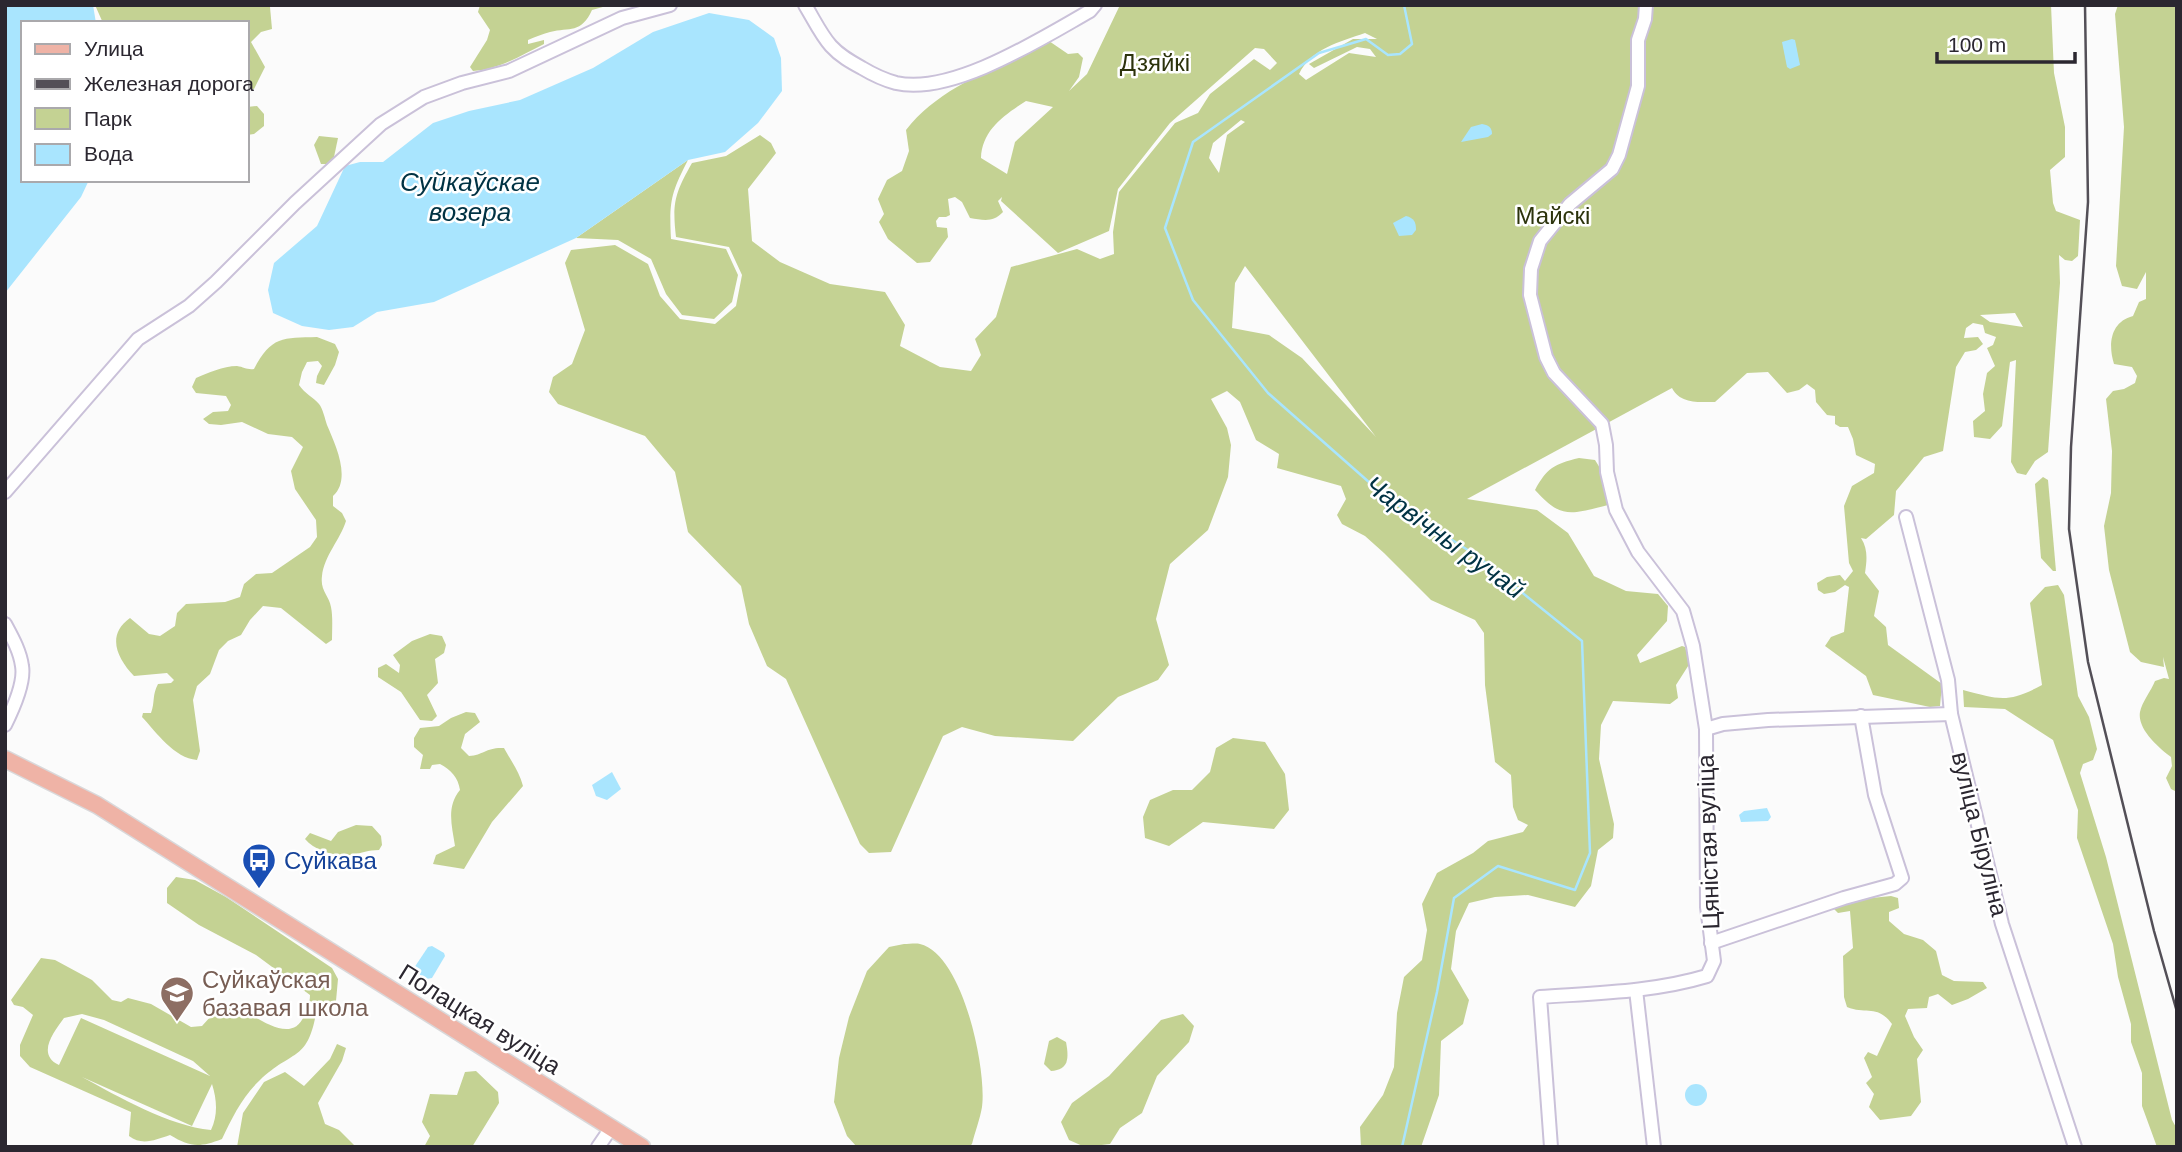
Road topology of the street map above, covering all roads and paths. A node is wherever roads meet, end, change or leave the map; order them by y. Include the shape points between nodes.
1 (670, 5) edge
2 (805, 5) edge
3 (1095, 5) edge
4 (1646, 5) edge
5 (5, 492) edge
6 (1906, 517) dead end
7 (5, 624) edge
8 (1951, 714) junction
9 (1861, 716) junction
10 (5, 725) edge
11 (1706, 729) junction
12 (5, 759) edge
13 (1711, 943) junction
14 (1636, 990) junction
15 (611, 1128) junction
16 (598, 1147) edge
17 (642, 1147) edge
18 (1551, 1147) edge
19 (1654, 1147) edge
20 (2075, 1147) edge

1 - 5 street via 622,18 509,71 424,97 381,124 189,306 138,339
2 - 3 street via 830,46 871,73 897,83 934,83 984,67
4 - 11 street via 1638,40 1638,86 1619,155 1612,169 1570,204 1540,241 1531,269 1530,295 1546,357 1566,388 1602,424 1616,510 1638,552 1683,611
6 - 8 street, вуліца Біруліна via 1948,680
7 - 10 street via 23,667
8 - 9 street, Цяністая вуліца
8 - 20 street, вуліца Біруліна via 2002,924
9 - 11 street, Цяністая вуліца via 1768,720
9 - 13 street, Цяністая вуліца via 1875,795 1902,878
11 - 13 street, Цяністая вуліца
12 - 15 main road, Полацкая вуліца via 97,805
13 - 14 street, Цяністая вуліца via 1714,961 1707,976
14 - 18 street via 1540,997
14 - 19 street
15 - 16 street
15 - 17 main road, Полацкая вуліца

